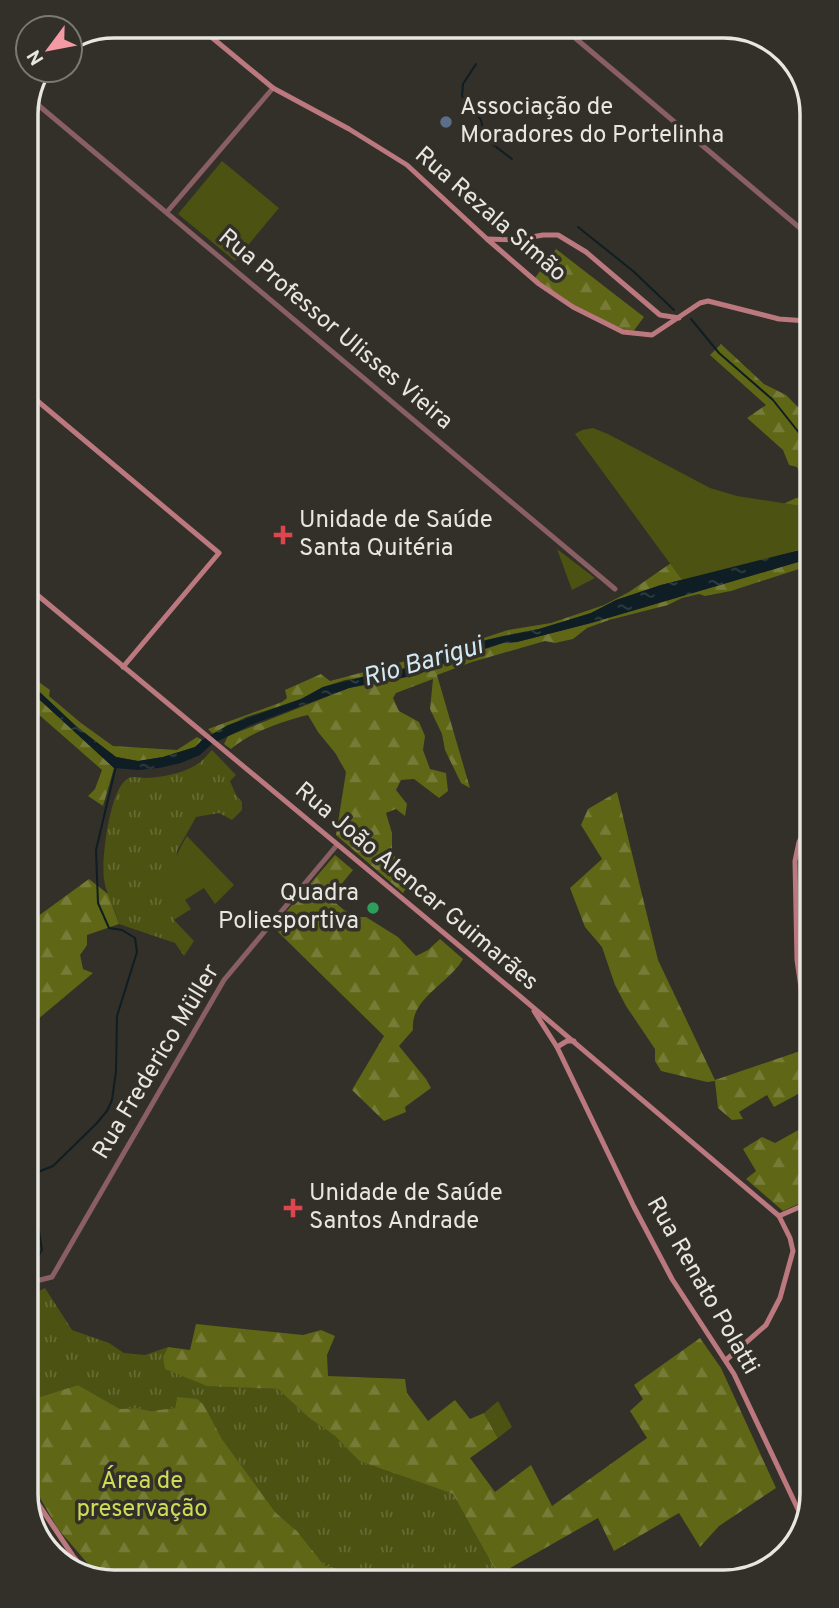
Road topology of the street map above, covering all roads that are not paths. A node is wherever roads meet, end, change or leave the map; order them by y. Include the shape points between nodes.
1 (213, 38) edge
2 (576, 39) edge
3 (273, 88) junction
4 (39, 106) edge
5 (167, 212) junction
6 (800, 228) edge
7 (487, 239) junction
8 (514, 240) junction
9 (504, 253) junction
10 (660, 315) junction
11 (681, 318) junction
12 (800, 320) edge
13 (659, 332) junction
14 (39, 402) edge
15 (615, 589) dead end
16 (39, 596) edge
17 (123, 667) junction
18 (800, 842) edge
19 (337, 845) junction
20 (800, 987) edge
21 (522, 998) junction
22 (574, 1041) junction
23 (557, 1047) junction
24 (800, 1207) edge
25 (779, 1216) junction
26 (38, 1280) edge
27 (726, 1360) junction
28 (40, 1506) edge
29 (798, 1511) edge
30 (75, 1559) edge

1 - 3 main road, Rua Rezala Simão
2 - 6 street
3 - 5 street
3 - 7 main road, Rua Rezala Simão via 407,165
4 - 5 street, Rua Professor Ulisses Vieira
5 - 15 street, Rua Professor Ulisses Vieira
7 - 8 main road
7 - 9 main road, Rua Rezala Simão
8 - 9 main road
8 - 10 main road via 558,235
9 - 13 main road, Rua Rezala Simão via 573,307 623,332
10 - 11 main road
10 - 13 main road
11 - 12 main road via 708,302
11 - 13 main road
14 - 17 main road via 219,553
16 - 17 main road, Rua João Alencar Guimarães
17 - 19 main road, Rua João Alencar Guimarães
18 - 20 main road via 795,867
19 - 21 main road, Rua João Alencar Guimarães
19 - 26 street, Rua Frederico Müller via 228,975 52,1277
21 - 22 main road, Rua João Alencar Guimarães
21 - 23 main road, Rua Renato Polatti
22 - 23 main road
22 - 25 main road, Rua João Alencar Guimarães
23 - 27 main road, Rua Renato Polatti via 672,1279
24 - 25 main road
25 - 27 main road via 793,1251 780,1298 766,1325
27 - 29 main road, Rua Renato Polatti
28 - 30 main road

